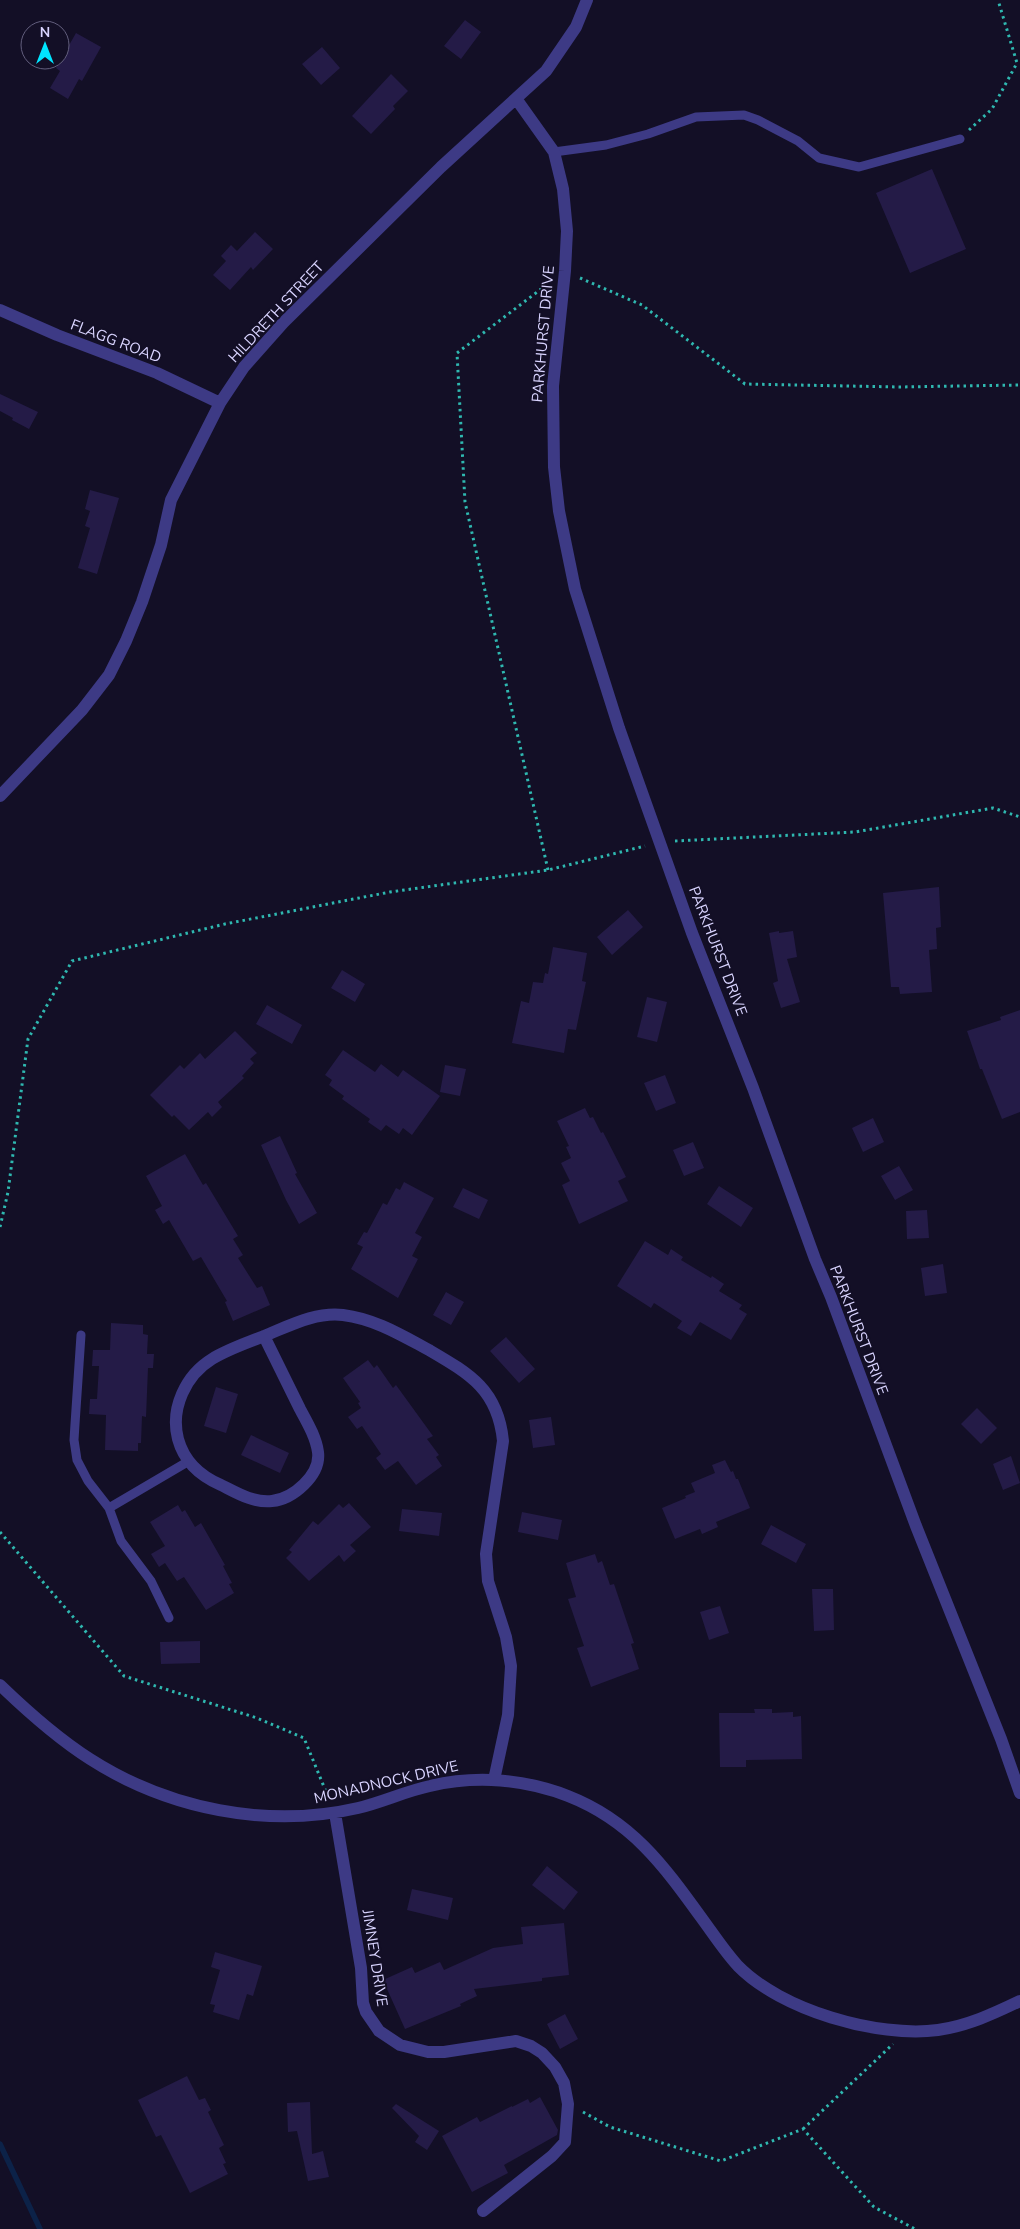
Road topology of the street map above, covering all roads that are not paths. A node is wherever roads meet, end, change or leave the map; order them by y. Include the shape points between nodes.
1 (587, 0) edge
2 (517, 100) junction
3 (960, 139) road end
4 (554, 152) junction
5 (0, 310) edge
6 (220, 403) junction
7 (0, 796) edge
8 (81, 1336) dead end
9 (264, 1336) junction
10 (189, 1462) junction
11 (109, 1508) junction
12 (169, 1618) dead end
13 (0, 1685) edge
14 (494, 1780) junction
15 (1020, 1793) edge
16 (335, 1812) junction
17 (1020, 2002) edge
18 (483, 2211) dead end

1 - 2 street, HILDRETH STREET via 576,27 546,71
2 - 4 street, PARKHURST DRIVE
2 - 6 street, HILDRETH STREET via 441,167 283,323 244,367
3 - 4 lane via 859,166 819,158 798,141 751,118 696,117 606,145
4 - 15 street, PARKHURST DRIVE via 563,189 567,231 553,386 554,467 559,511 575,589 619,728 660,842 862,1384
5 - 6 street, FLAGG ROAD
6 - 7 street, HILDRETH STREET via 171,500 161,545 142,602 109,675 82,710
8 - 11 lane via 75,1424 77,1460
9 - 10 street via 211,1359 184,1389 178,1403 176,1423 179,1443
9 - 10 street via 314,1437 318,1459 314,1469 290,1495 265,1501 248,1498 212,1481
9 - 14 street via 318,1316 358,1318 397,1333 461,1369 481,1385 493,1401 503,1441 487,1567 511,1666 508,1715
10 - 11 lane
11 - 12 lane via 121,1540 151,1581
13 - 16 street, MONADNOCK DRIVE via 76,1750 112,1772 158,1793 207,1808 250,1814 284,1816
14 - 16 street, MONADNOCK DRIVE via 432,1785
14 - 17 street, MONADNOCK DRIVE via 550,1789 585,1803 617,1822 658,1860 739,1967 792,2003 848,2023 936,2030 964,2025
16 - 18 street, JIMNEY DRIVE via 361,1968 363,2003 379,2031 400,2045 428,2052 516,2041 542,2053 564,2083 568,2104 565,2142

